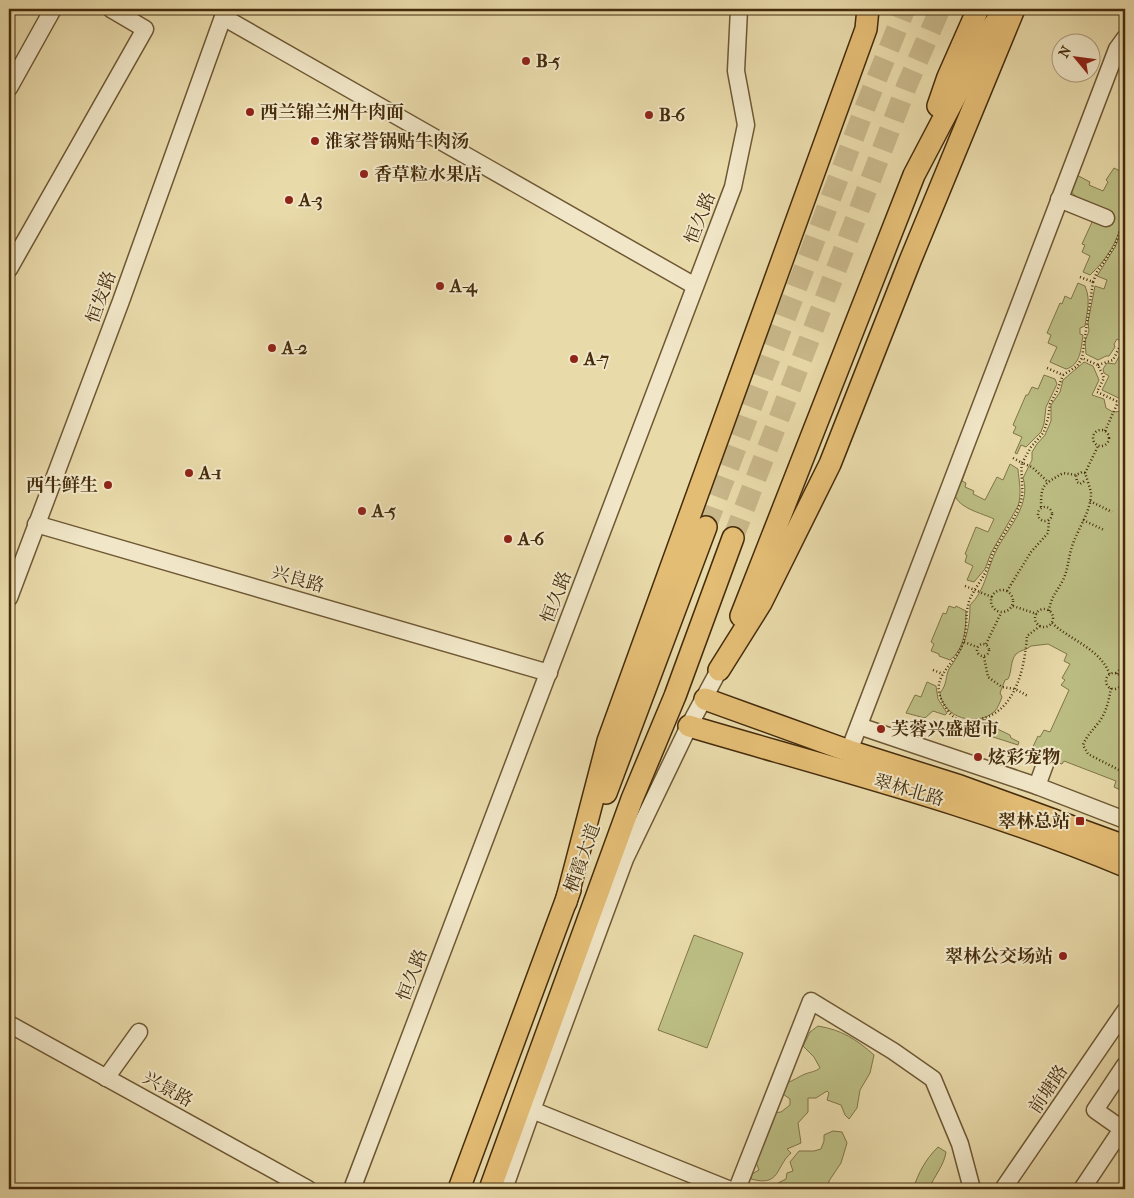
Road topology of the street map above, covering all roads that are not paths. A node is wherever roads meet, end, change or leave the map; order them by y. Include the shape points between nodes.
1 (53, 9) edge
2 (112, 9) edge
3 (739, 9) edge
4 (978, 9) edge
5 (1005, 9) edge
6 (1014, 9) edge
7 (225, 13) edge
8 (869, 15) edge
9 (1125, 38) edge
10 (9, 88) edge
11 (914, 175) junction
12 (1059, 199) junction
13 (1106, 218) dead end
14 (15, 243) edge
15 (9, 269) edge
16 (695, 286) junction
17 (36, 524) junction
18 (706, 527) tunnel mouth
19 (733, 538) tunnel mouth
20 (9, 598) edge
21 (719, 670) junction
22 (549, 673) junction
23 (705, 699) junction
24 (689, 726) junction
25 (859, 726) junction
26 (849, 751) junction
27 (1048, 756) dead end
28 (1037, 786) junction
29 (1125, 820) edge
30 (1125, 846) edge
31 (1125, 866) edge
32 (566, 902) junction
33 (1125, 1011) edge
34 (9, 1024) edge
35 (139, 1032) dead end
36 (1125, 1065) edge
37 (106, 1078) junction
38 (532, 1110) junction
39 (308, 1189) edge
40 (352, 1189) edge
41 (458, 1189) edge
42 (490, 1189) edge
43 (504, 1189) edge
44 (728, 1189) edge
45 (737, 1189) edge
46 (972, 1189) edge
47 (1003, 1189) edge
48 (1082, 1189) edge

1 - 10 street
2 - 14 street via 145,28
3 - 16 street, 恒久路 via 736,71 746,125 732,188
4 - 11 main road via 948,77
5 - 11 main road via 988,32
6 - 21 main road via 830,464 761,604
7 - 16 street
7 - 17 street, 恒发路 via 125,292
8 - 32 main road via 608,741
9 - 12 street via 1116,49
11 - 21 main road
12 - 13 street
12 - 25 street
14 - 15 street
16 - 22 street, 恒久路
17 - 20 street, 恒发路
17 - 22 street, 兴良路
18 - 32 main road, 栖霞大道
19 - 42 main road, 栖霞大道 via 675,696 632,800
21 - 23 street
22 - 40 street, 恒久路
23 - 24 street
23 - 26 main road, 翠林北路
24 - 31 main road, 翠林北路 via 959,804
24 - 38 street via 626,858
25 - 26 street
25 - 28 street
26 - 30 main road, 翠林北路 via 960,786
27 - 28 street
28 - 29 street
32 - 41 main road, 栖霞大道
33 - 47 street, 前塘路
34 - 37 street, 兴景路
35 - 37 street
36 - 48 street via 1095,1110 1122,1129
37 - 39 street, 兴景路
38 - 43 street
38 - 44 street
45 - 46 street via 811,1001 933,1079 960,1144

